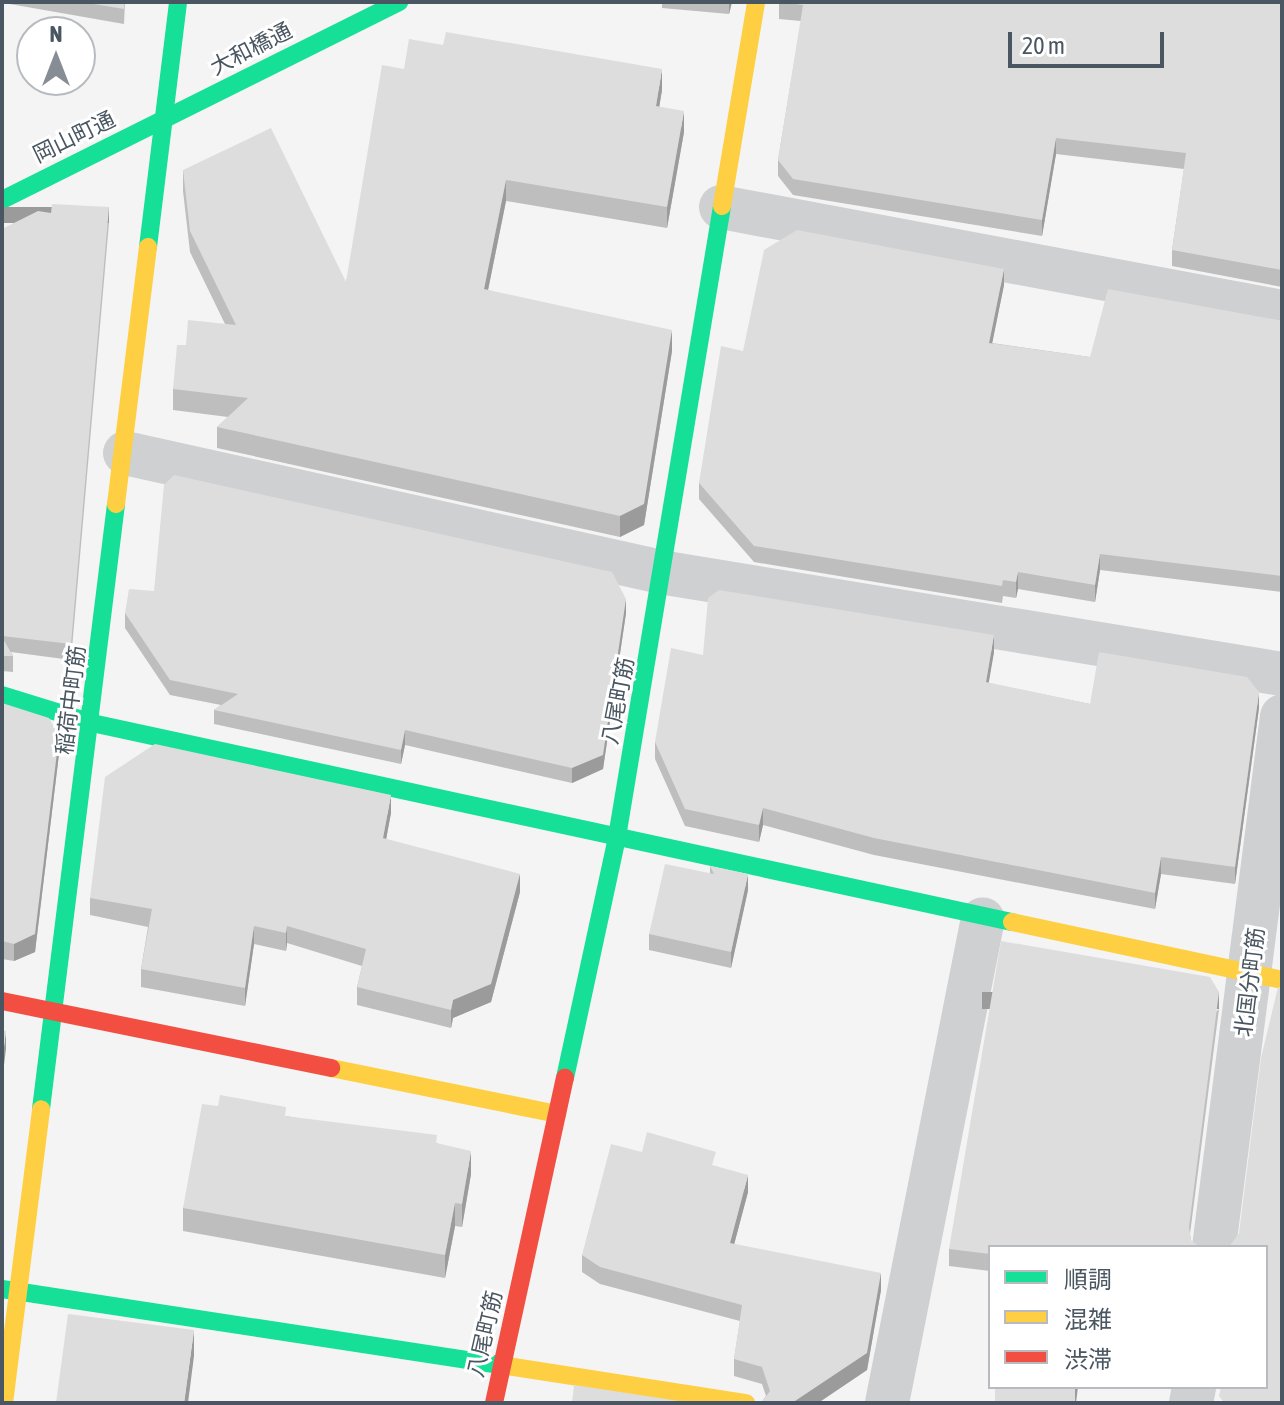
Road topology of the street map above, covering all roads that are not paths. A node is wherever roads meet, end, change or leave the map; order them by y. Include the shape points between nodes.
1 (178, 2) edge
2 (399, 2) edge
3 (756, 2) edge
4 (168, 117) junction
5 (2, 200) edge
6 (721, 207) junction
7 (1282, 312) edge
8 (125, 453) junction
9 (666, 573) junction
10 (1282, 674) edge
11 (2, 695) edge
12 (1282, 716) edge
13 (92, 723) junction
14 (617, 837) junction
15 (983, 919) junction
16 (1267, 976) edge
17 (2, 1001) edge
18 (56, 1012) junction
19 (557, 1114) junction
20 (1214, 1245) edge
21 (2, 1289) edge
22 (23, 1292) junction
23 (502, 1370) junction
24 (4, 1403) edge
25 (494, 1403) edge
26 (746, 1403) edge
27 (887, 1403) edge

1 - 4 street, 稲荷中町筋
2 - 4 street, 大和橋通
3 - 6 street, 八尾町筋
4 - 5 street, 岡山町通
4 - 8 street, 稲荷中町筋
6 - 7 street
6 - 9 street, 八尾町筋
8 - 9 street
8 - 13 street, 稲荷中町筋
9 - 10 street
9 - 14 street, 八尾町筋
11 - 13 street
12 - 16 street, 北国分町筋
13 - 14 street
13 - 18 street, 稲荷中町筋
14 - 15 street
14 - 19 street, 八尾町筋
15 - 16 street
15 - 27 street
16 - 20 street, 北国分町筋
17 - 18 street
18 - 19 street
18 - 22 street, 稲荷中町筋
19 - 23 street, 八尾町筋
21 - 22 street
22 - 23 street
22 - 24 street, 稲荷中町筋
23 - 25 street, 八尾町筋
23 - 26 street

